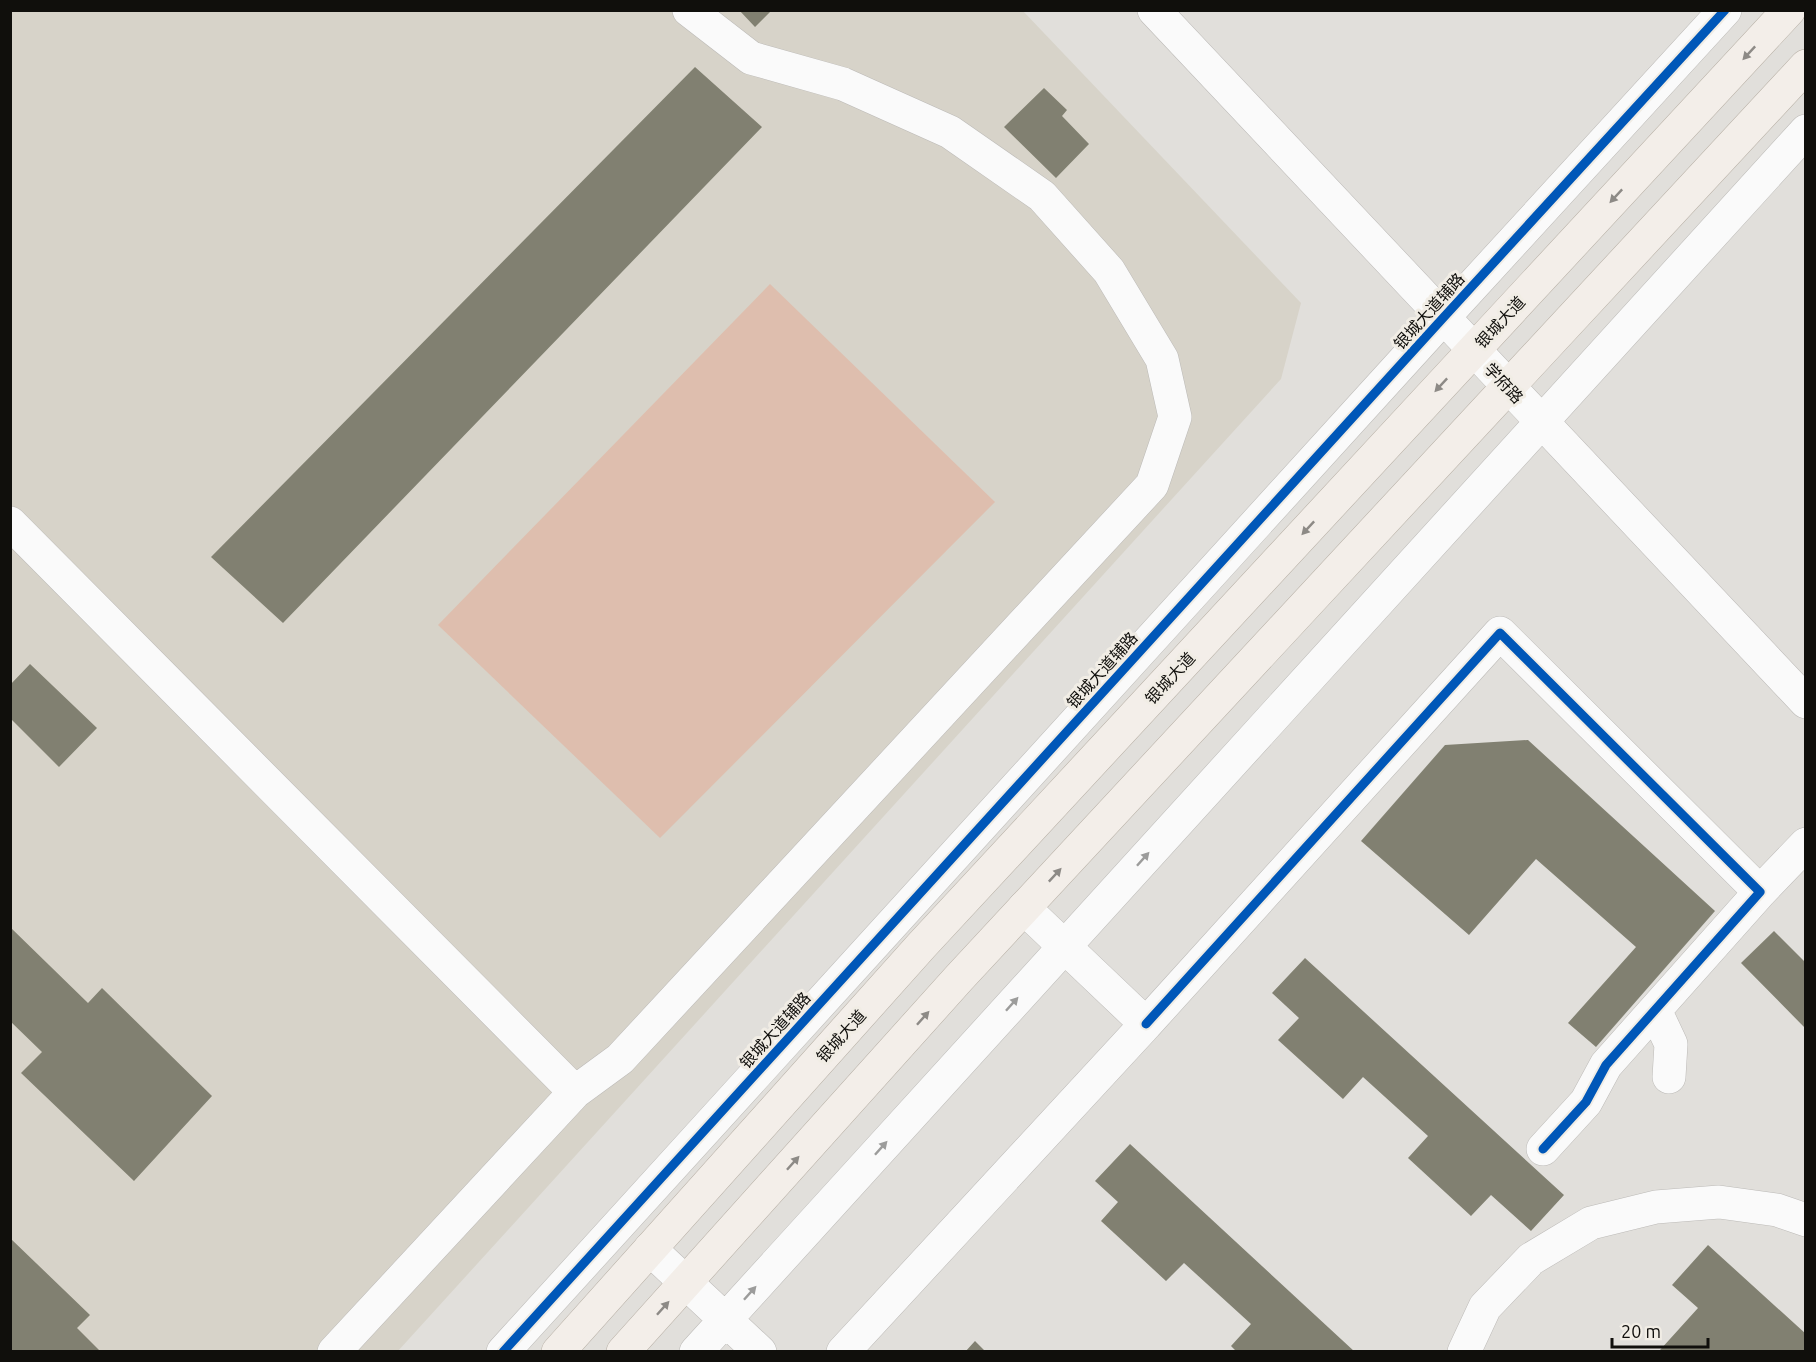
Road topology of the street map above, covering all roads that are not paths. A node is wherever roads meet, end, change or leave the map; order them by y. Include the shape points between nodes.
1 (689, 10) edge
2 (1154, 10) edge
3 (1725, 10) edge
4 (1789, 10) edge
5 (1806, 66) edge
6 (1806, 131) edge
7 (1443, 318) junction
8 (1474, 350) junction
9 (1508, 387) junction
10 (1540, 422) junction
11 (11, 523) edge
12 (1806, 702) edge
13 (1806, 844) edge
14 (1760, 892) junction
15 (1024, 908) junction
16 (1064, 946) junction
17 (1655, 1010) junction
18 (1146, 1024) junction
19 (1669, 1077) dead end
20 (575, 1092) junction
21 (1542, 1149) dead end
22 (1806, 1220) edge
23 (650, 1249) junction
24 (686, 1282) junction
25 (726, 1319) junction
26 (334, 1352) edge
27 (503, 1352) edge
28 (558, 1352) edge
29 (624, 1352) edge
30 (696, 1352) edge
31 (760, 1352) edge
32 (843, 1352) edge
33 (1464, 1352) edge

1 - 20 street via 751,58 843,84 950,132 1042,196 1109,271 1121,290 1162,359 1175,417 1152,485 620,1059
2 - 7 street, 学府路
3 - 7 street, 银城大道辅路
4 -> 8 main road, 银城大道
5 - 9 main road
6 - 10 street
7 - 8 street, 学府路
7 - 27 street, 银城大道辅路
8 - 9 street, 学府路
8 -> 23 main road, 银城大道 via 922,945
9 - 10 street, 学府路
15 -> 9 main road
10 - 12 street, 学府路
16 -> 10 street
11 - 20 street
13 - 14 street
14 - 17 street
14 - 18 street via 1500,633
15 - 16 street
24 -> 15 main road
16 - 18 street
25 -> 16 street
17 - 19 street via 1671,1044
17 - 21 street via 1606,1065 1586,1102
18 - 32 street
20 - 26 street
22 - 33 street via 1777,1210 1719,1202 1656,1207 1591,1223 1531,1259 1485,1307
23 - 24 street
23 - 28 main road, 银城大道
24 - 25 street
29 -> 24 main road
25 - 30 street
25 - 31 street

